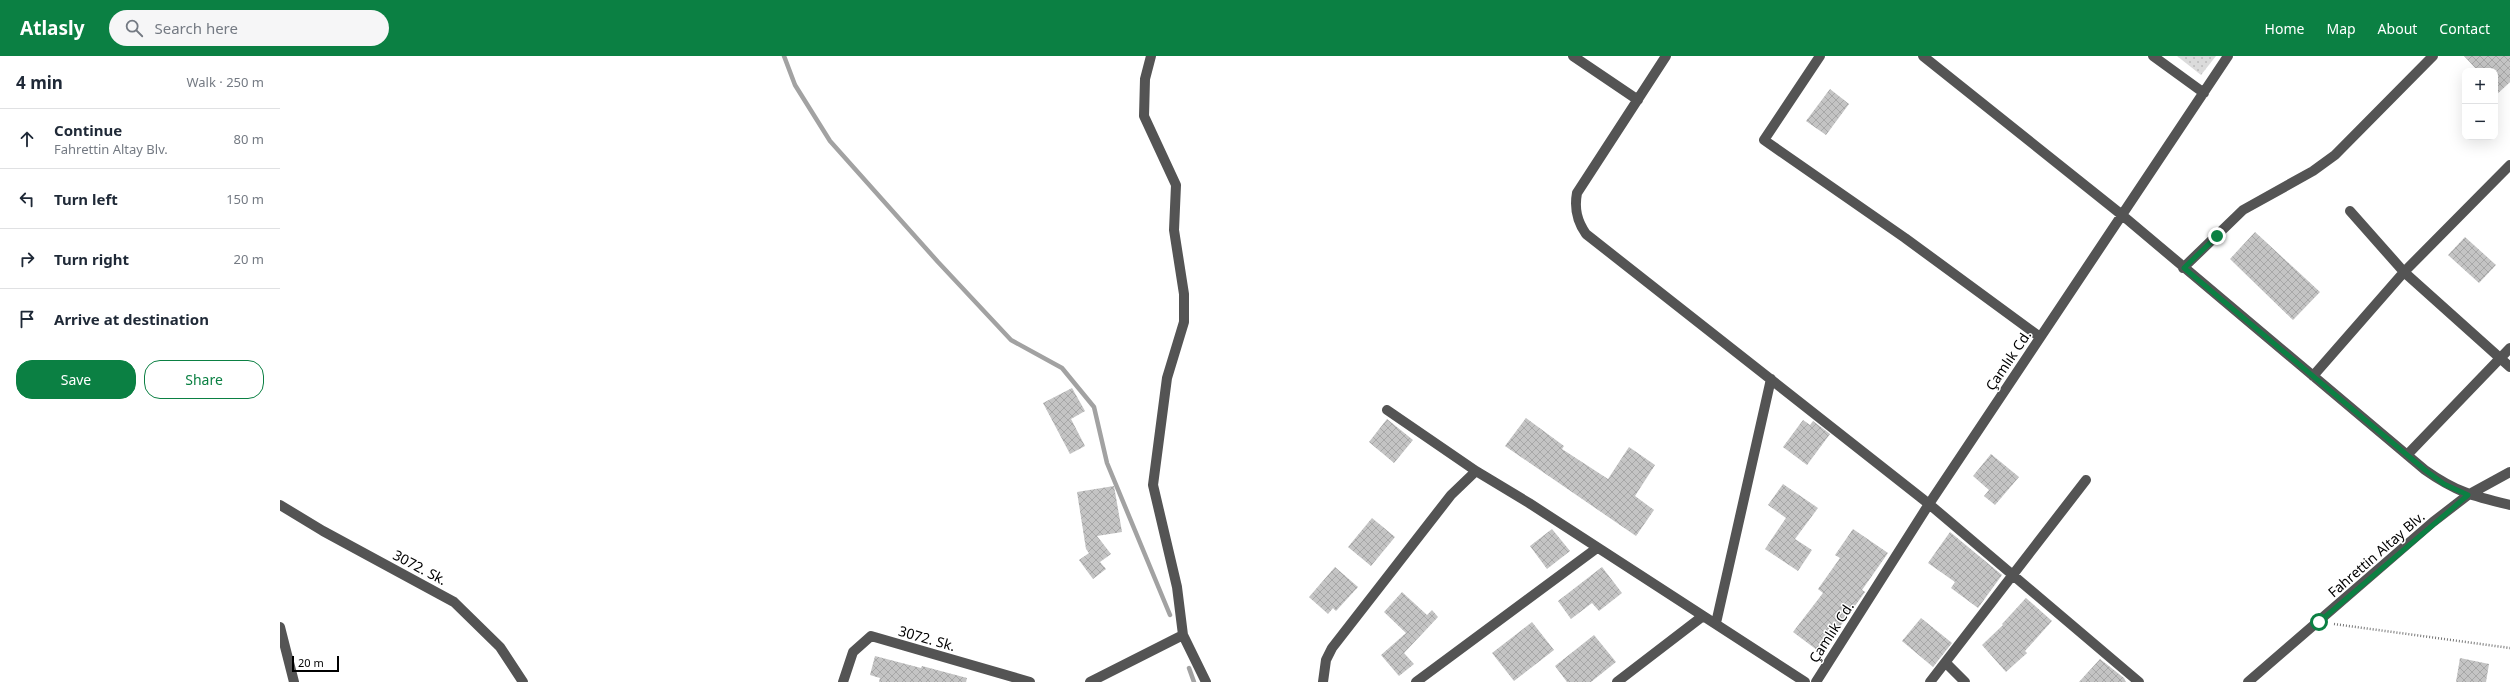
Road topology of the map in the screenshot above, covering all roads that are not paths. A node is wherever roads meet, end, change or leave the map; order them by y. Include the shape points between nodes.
1 (1150, 56) edge
2 (1573, 56) edge
3 (1666, 56) edge
4 (1820, 56) edge
5 (1923, 56) edge
6 (2153, 56) edge
7 (2228, 56) edge
8 (2433, 56) edge
9 (2204, 93) junction
10 (1638, 100) junction
11 (2510, 165) edge
12 (2350, 211) dead end
13 (2122, 215) junction
14 (2184, 268) junction
15 (2404, 272) junction
16 (2040, 337) junction
17 (2510, 348) edge
18 (2500, 359) junction
19 (2510, 367) edge
20 (2313, 376) junction
21 (1771, 380) junction
22 (1387, 410) dead end
23 (2407, 455) junction
24 (1476, 471) junction
25 (2510, 472) edge
26 (2086, 480) dead end
27 (2468, 495) junction
28 (1929, 504) junction
29 (280, 505) edge
30 (2510, 505) edge
31 (1597, 548) junction
32 (2013, 574) junction
33 (1703, 616) junction
34 (1716, 623) junction
35 (280, 627) edge
36 (1183, 635) junction
37 (1946, 663) junction
38 (294, 682) edge
39 (523, 682) edge
40 (843, 682) edge
41 (1030, 682) edge
42 (1090, 682) edge
43 (1206, 682) edge
44 (1323, 682) edge
45 (1416, 682) edge
46 (1617, 682) edge
47 (1806, 682) edge
48 (1816, 682) edge
49 (1930, 682) edge
50 (1965, 682) edge
51 (2139, 682) edge
52 (2248, 682) edge

1 - 36 street via 1145,79 1144,116 1176,185 1174,230 1184,294 1184,322 1167,378 1153,485 1177,587
2 - 10 street
3 - 10 street
4 - 16 street via 1764,140 1905,238
5 - 13 street
6 - 9 street
7 - 9 street, Çamlık Cd.
8 - 14 street via 2335,155 2313,171 2243,210
9 - 13 street, Çamlık Cd.
10 - 21 street via 1577,193 1575,212 1579,224 1586,234
11 - 15 street
12 - 15 street
13 - 14 street
13 - 16 street, Çamlık Cd.
14 - 20 street
15 - 18 street
15 - 20 street
16 - 28 street, Çamlık Cd.
17 - 18 street
18 - 19 street
18 - 23 street
20 - 23 street
21 - 28 street
21 - 34 street
22 - 24 street
23 - 27 street via 2444,484
24 - 31 street
24 - 44 street via 1451,495 1332,648 1326,660
25 - 27 street, Fahrettin Altay Blv.
26 - 32 street
27 - 30 street
27 - 52 street, Fahrettin Altay Blv.
28 - 32 street
28 - 48 street, Çamlık Cd.
29 - 39 street, 3072. Sk. via 454,602 500,647
31 - 33 street
31 - 45 street
32 - 37 street
32 - 51 street
33 - 34 street
33 - 46 street
34 - 47 street
35 - 38 street
36 - 42 street
36 - 43 street
37 - 49 street
37 - 50 street
40 - 41 street, 3072. Sk. via 852,652 871,636

